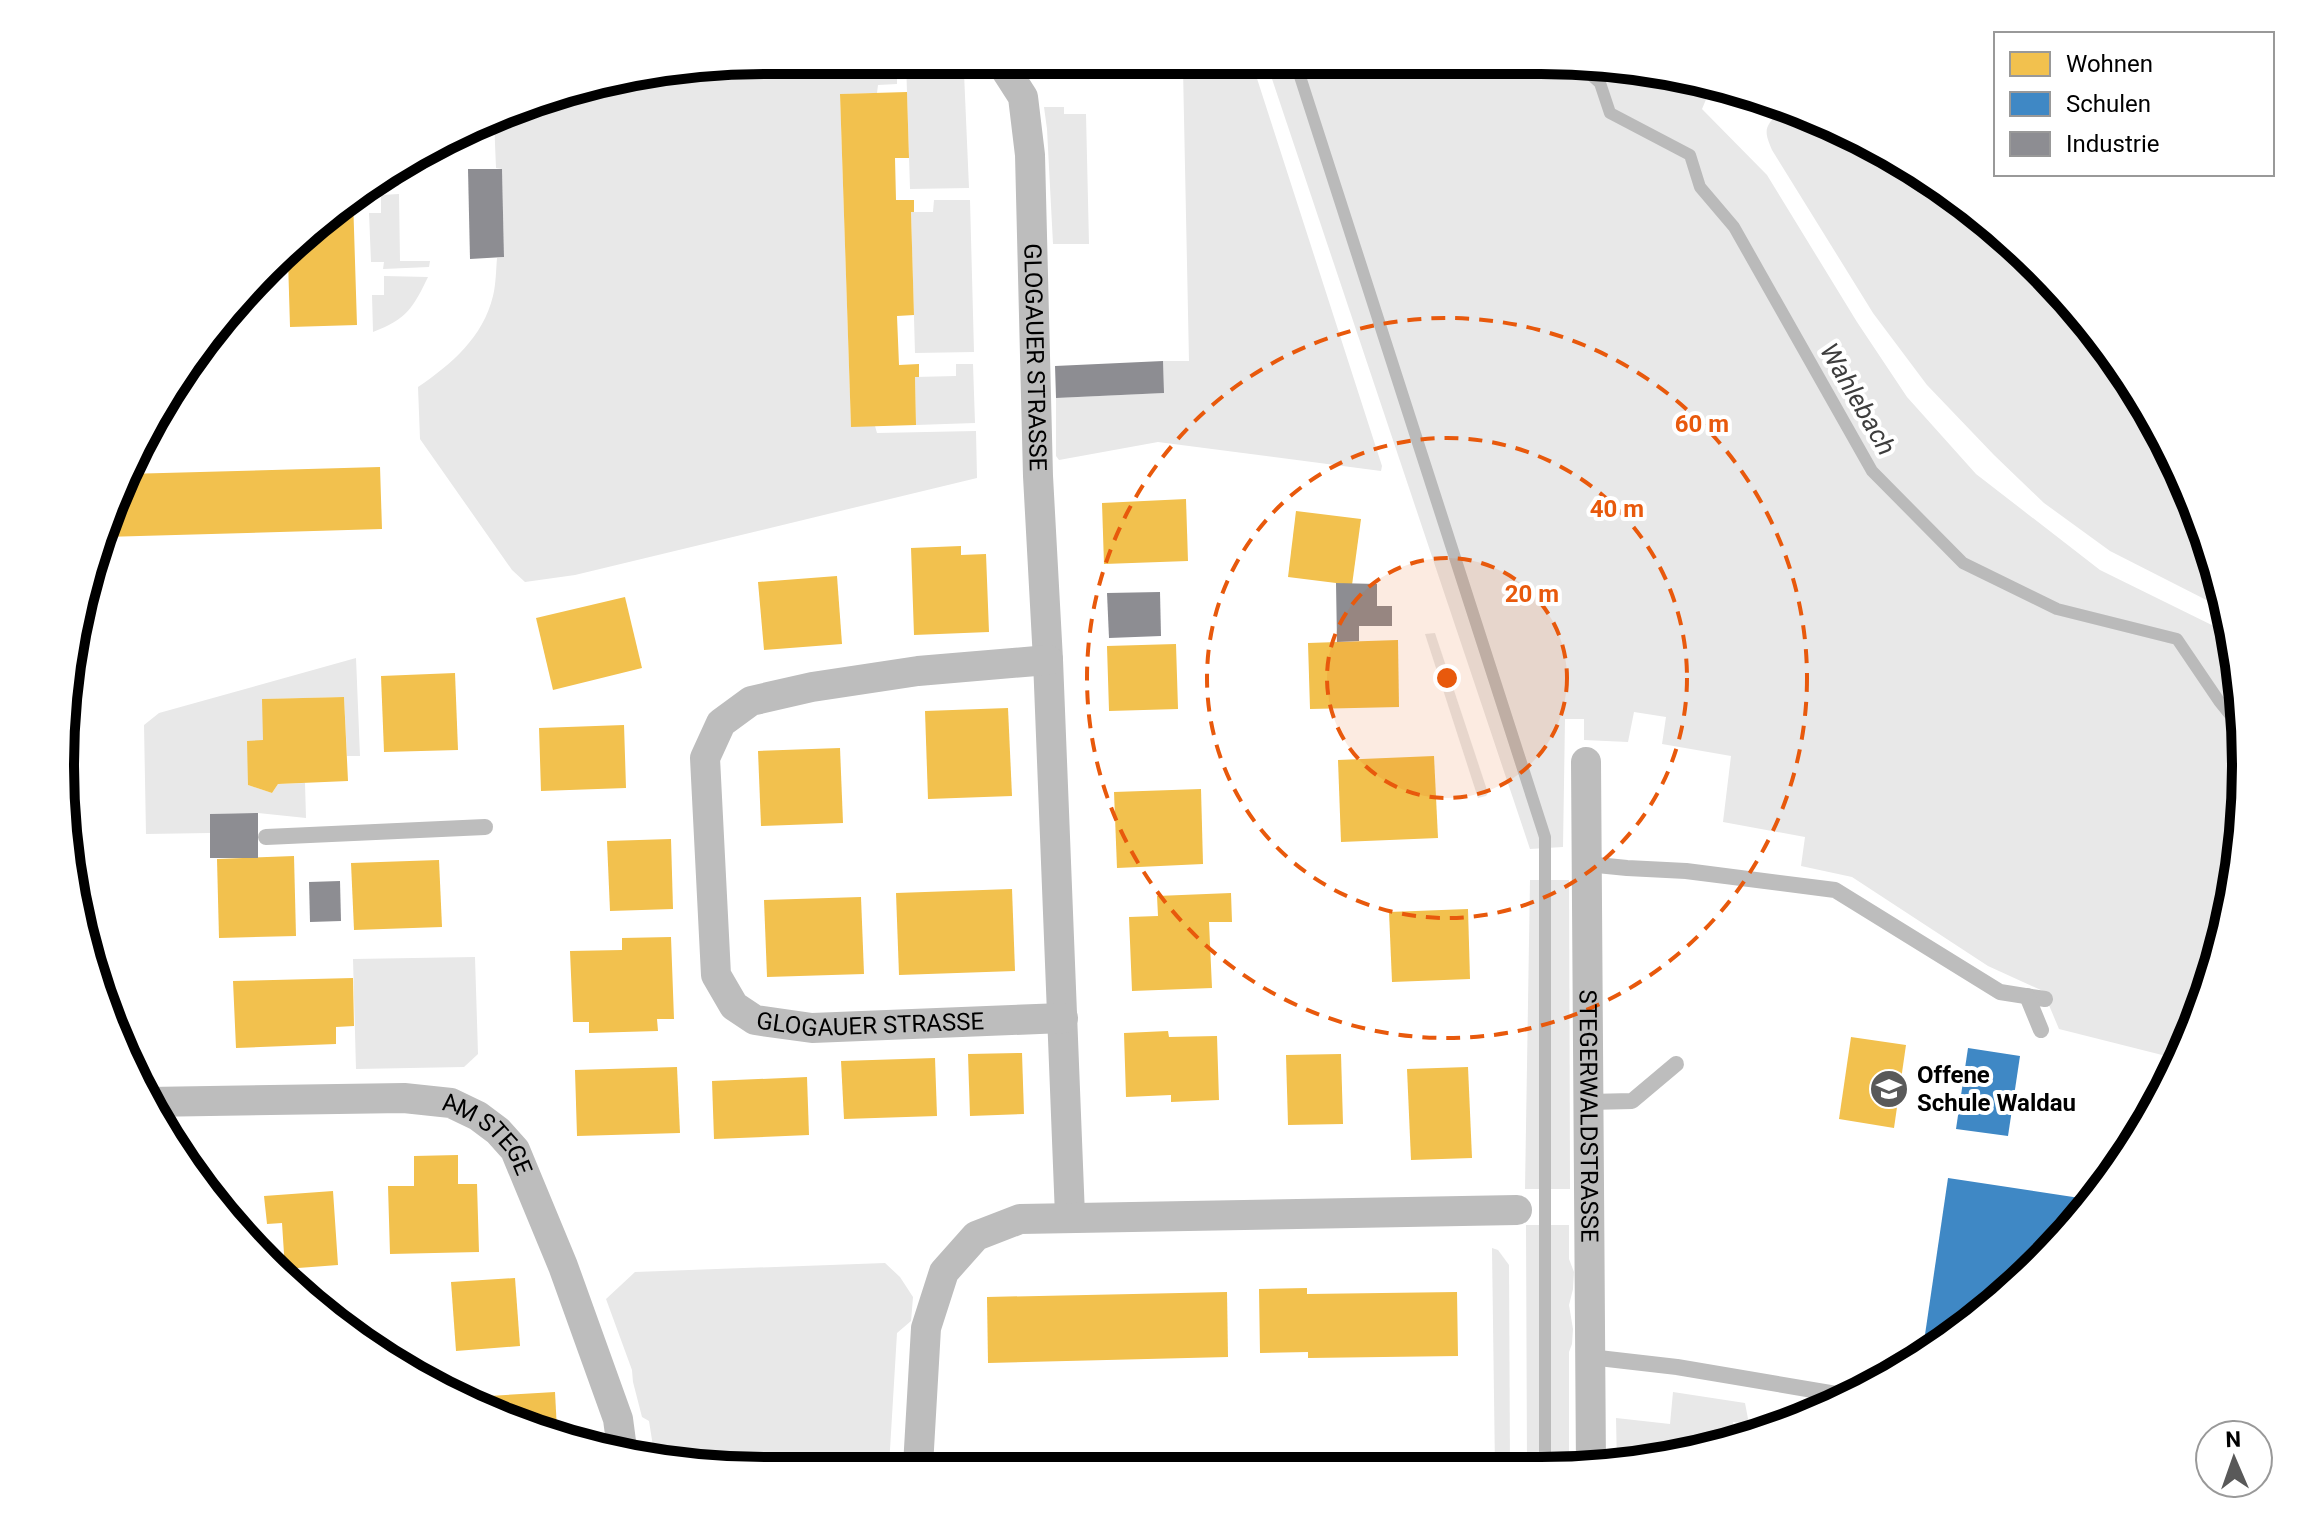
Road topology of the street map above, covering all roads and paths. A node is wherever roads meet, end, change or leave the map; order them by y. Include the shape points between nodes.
1 (1008, 74) edge
2 (1048, 660) junction
3 (1586, 762) dead end
4 (485, 827) dead end
5 (266, 837) dead end
6 (1587, 864) junction
7 (2027, 996) junction
8 (2045, 999) dead end
9 (1063, 1018) junction
10 (2041, 1030) dead end
11 (1676, 1064) dead end
12 (162, 1102) edge
13 (1589, 1102) junction
14 (1517, 1210) dead end
15 (1070, 1216) junction
16 (1590, 1357) junction
17 (1830, 1393) edge
18 (621, 1442) edge
19 (1591, 1455) edge
20 (919, 1457) edge

1 - 2 street, GLOGAUER STRASSE via 1023,97 1030,155
2 - 9 street, GLOGAUER STRASSE
2 - 9 street, GLOGAUER STRASSE via 918,671 751,701 721,723 705,758 716,975 734,1006 755,1020 812,1028
3 - 6 street, STEGERWALDSTRASSE
4 - 5 lane
6 - 7 lane via 1835,890 2000,992
6 - 13 street, STEGERWALDSTRASSE
7 - 8 lane
7 - 10 lane
9 - 15 street, GLOGAUER STRASSE
11 - 13 lane via 1632,1101
12 - 18 street, AM STEGE via 404,1098 451,1103 478,1116 515,1150 563,1266 618,1419
13 - 16 street, STEGERWALDSTRASSE
14 - 15 street
15 - 20 street via 1020,1219 976,1236 944,1272 926,1328
16 - 17 lane
16 - 19 street, STEGERWALDSTRASSE

